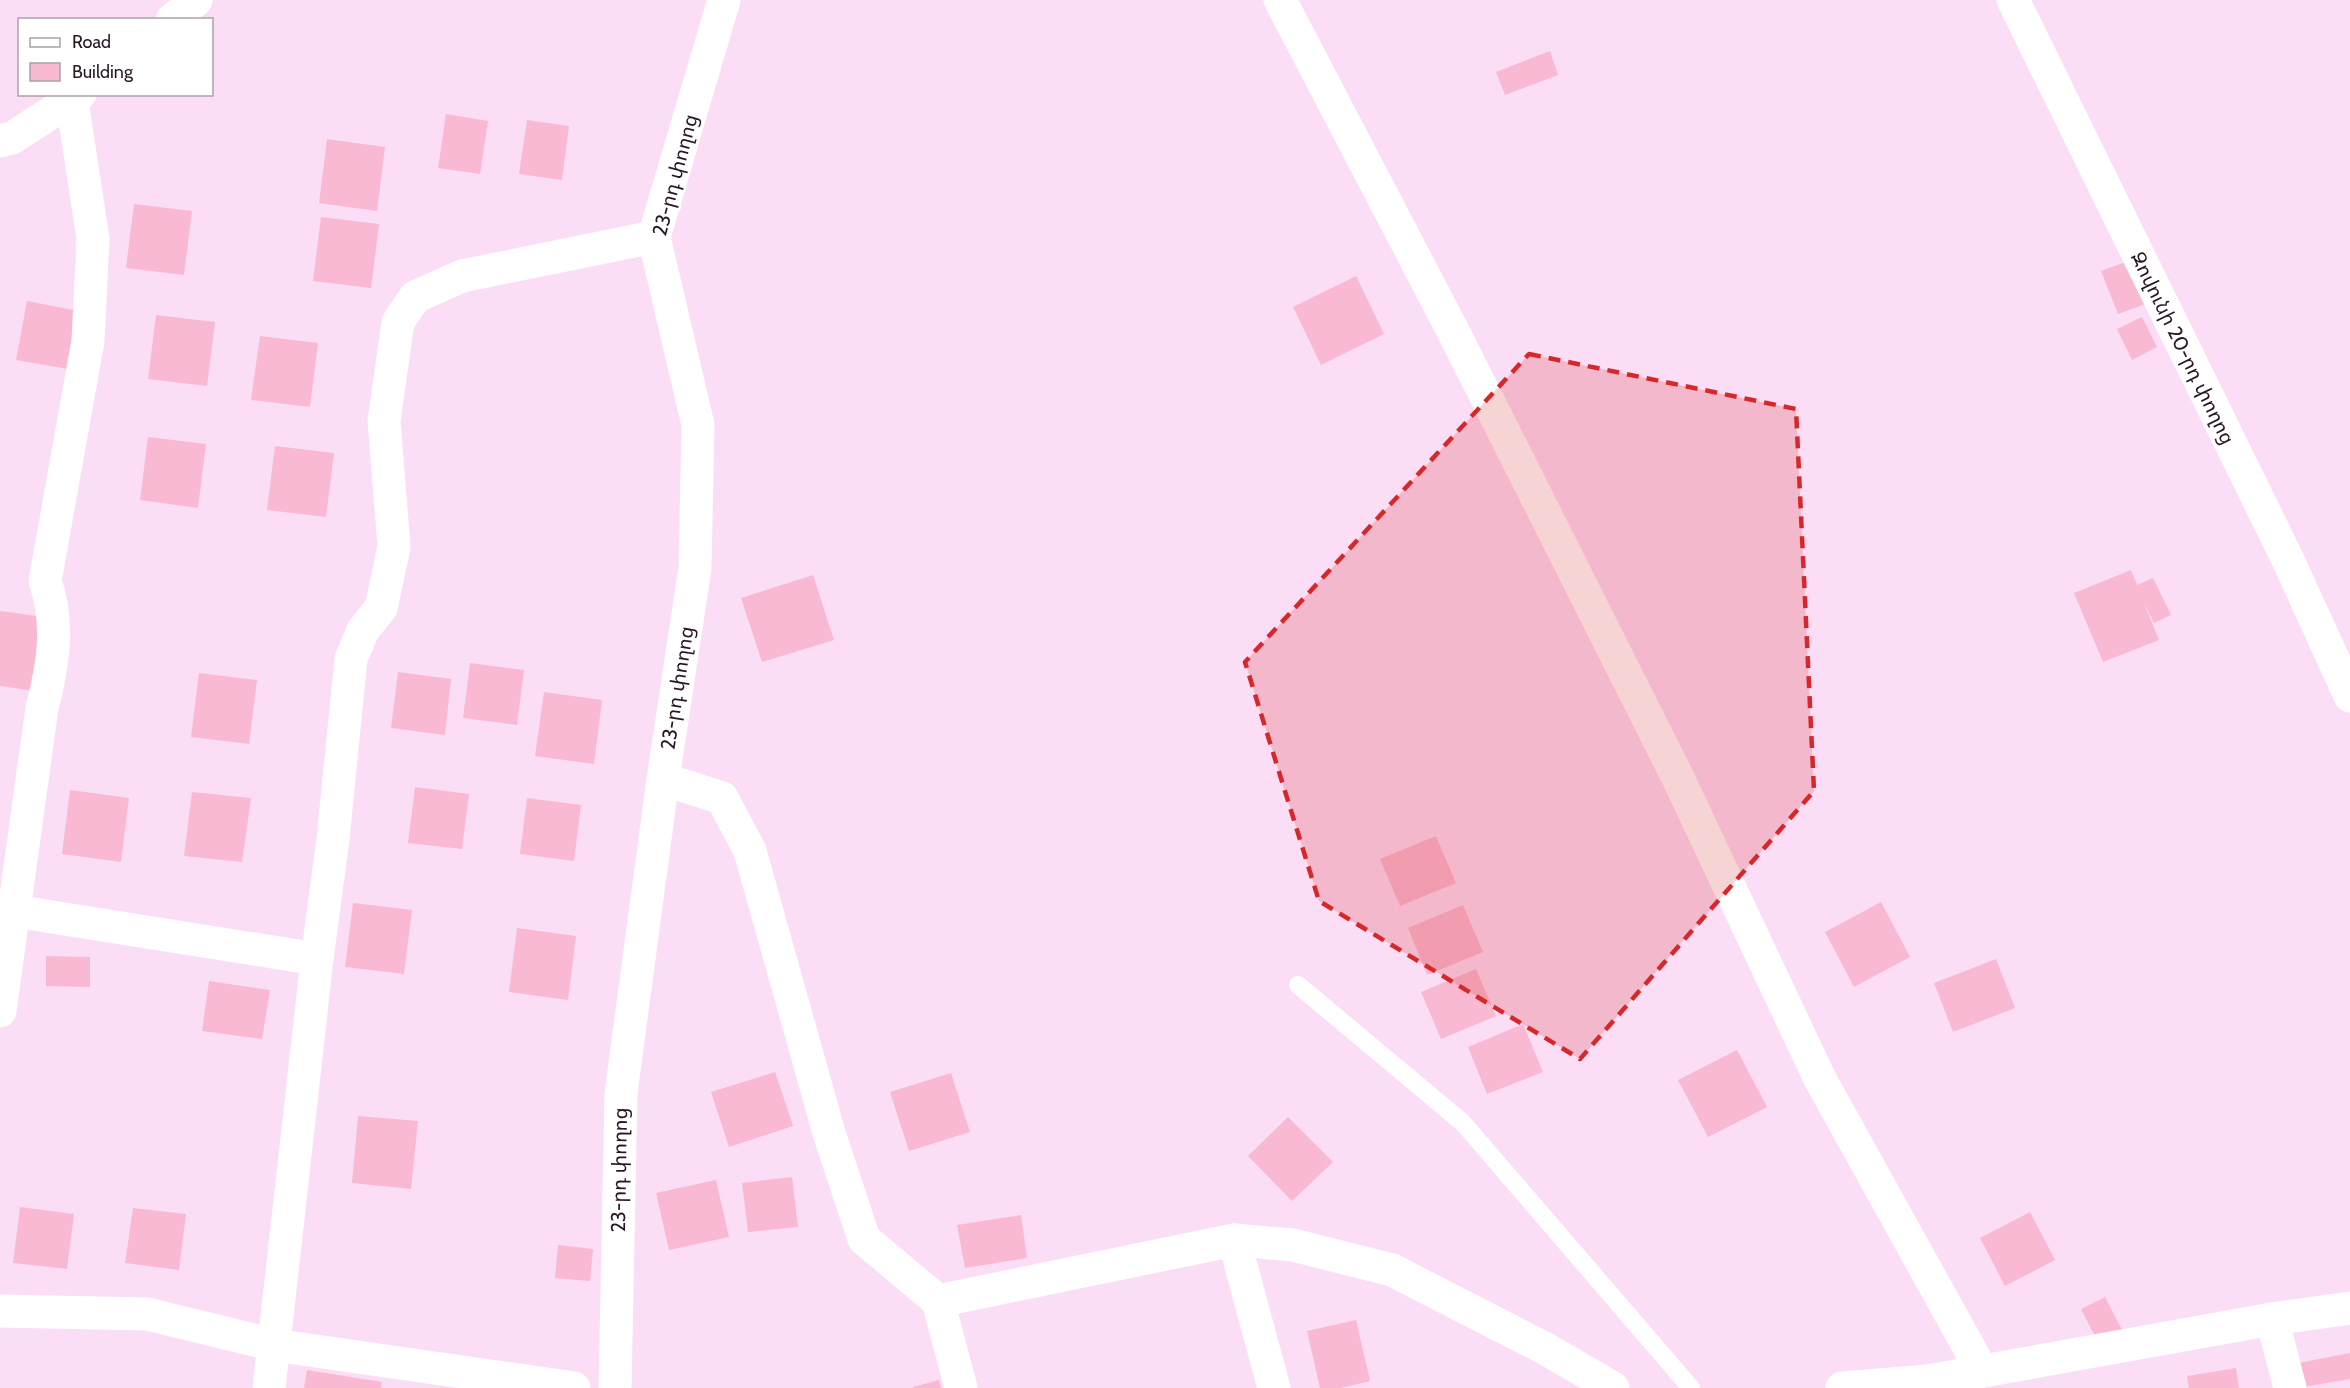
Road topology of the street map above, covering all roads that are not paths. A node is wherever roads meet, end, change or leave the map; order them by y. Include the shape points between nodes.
1 (195, 0) edge
2 (724, 0) edge
3 (1280, 0) edge
4 (2013, 0) edge
5 (174, 18) edge
6 (76, 98) edge
7 (0, 141) edge
8 (654, 237) junction
9 (2350, 696) edge
10 (663, 779) junction
11 (7, 910) edge
12 (317, 959) junction
13 (1298, 985) dead end
14 (0, 1011) edge
15 (1234, 1240) junction
16 (938, 1301) junction
17 (2350, 1308) edge
18 (0, 1311) edge
19 (2272, 1319) junction
20 (274, 1345) junction
21 (1982, 1371) junction
22 (1929, 1384) edge
23 (269, 1388) edge
24 (574, 1388) edge
25 (615, 1388) edge
26 (961, 1388) edge
27 (1274, 1388) edge
28 (1613, 1388) edge
29 (1690, 1388) edge
30 (1842, 1388) edge
31 (2290, 1388) edge

1 - 5 street
2 - 8 street, 23-րդ փողոց
3 - 21 street via 1454,333 1678,778 1820,1079
4 - 9 street, Զովունի 20-րդ փողոց via 2288,560
6 - 7 street via 12,138
6 - 11 street via 93,238 88,341 45,581 54,604 53,666 42,708
8 - 10 street, 23-րդ փողոց via 698,425 695,567
8 - 12 street via 462,276 415,297 398,322 384,421 394,547 381,608 363,630 351,659
10 - 16 street via 722,798 739,830 750,851 829,1133 864,1239
10 - 25 street, 23-րդ փողոց via 621,1093
11 - 12 street
11 - 14 street
12 - 20 street
13 - 29 lane via 1463,1123
15 - 16 street
15 - 27 street
15 - 28 street via 1293,1245 1392,1270
16 - 26 street
17 - 19 street
18 - 20 street via 147,1314
19 - 21 street
19 - 31 street
20 - 23 street
20 - 24 street
21 - 22 street
22 - 30 street

